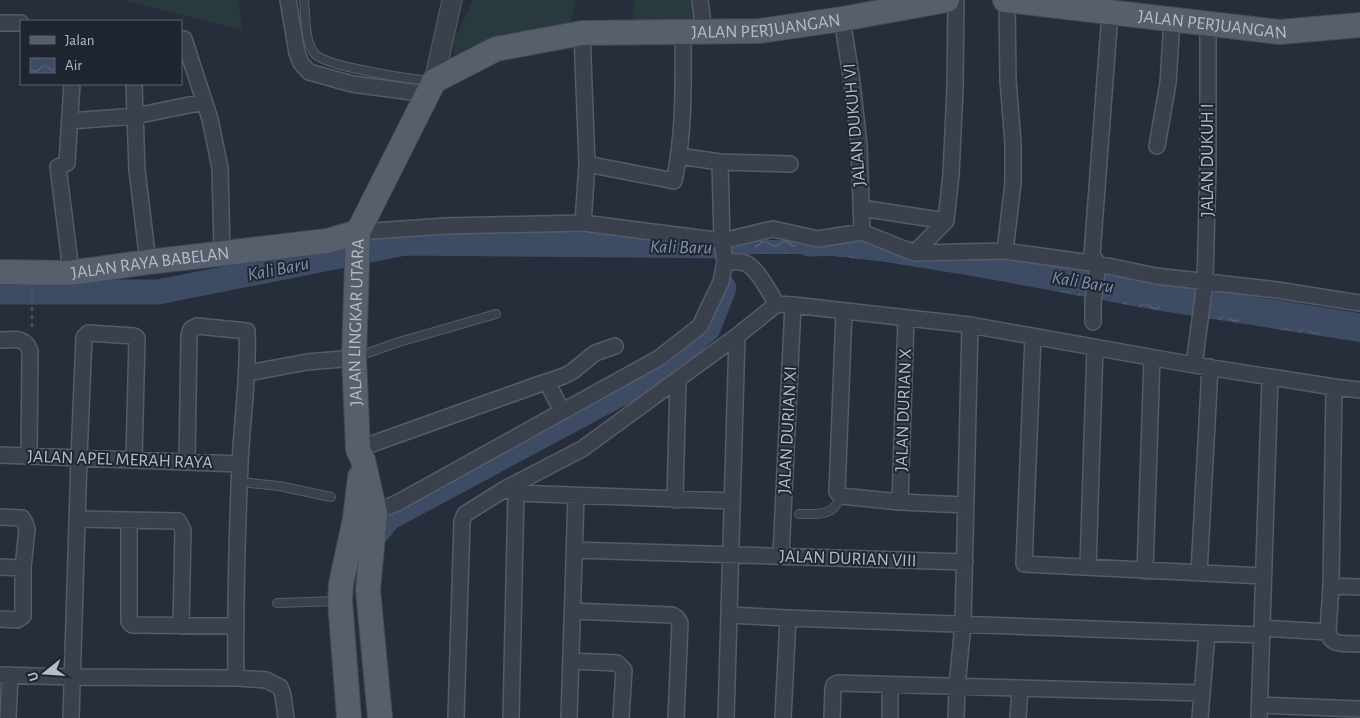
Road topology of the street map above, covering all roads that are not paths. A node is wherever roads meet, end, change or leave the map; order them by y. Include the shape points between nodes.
1 (288, 0) edge
2 (304, 0) edge
3 (452, 0) edge
4 (700, 0) edge
5 (948, 0) edge
6 (956, 0) edge
7 (1006, 0) edge
8 (865, 7) edge
9 (1110, 13) junction
10 (842, 19) junction
11 (1172, 20) junction
12 (0, 23) edge
13 (20, 23) edge
14 (1208, 24) junction
15 (1360, 25) edge
16 (693, 32) junction
17 (582, 33) junction
18 (184, 38) dead end
19 (72, 85) edge
20 (134, 85) edge
21 (430, 87) junction
22 (204, 102) junction
23 (135, 116) junction
24 (70, 121) junction
25 (1157, 146) dead end
26 (680, 156) junction
27 (720, 162) junction
28 (587, 164) junction
29 (790, 164) dead end
30 (861, 208) junction
31 (946, 221) junction
32 (582, 223) junction
33 (862, 232) junction
34 (358, 233) junction
35 (1005, 251) junction
36 (222, 253) junction
37 (914, 254) junction
38 (726, 256) junction
39 (148, 262) junction
40 (1098, 264) junction
41 (0, 272) edge
42 (69, 273) junction
43 (1204, 289) junction
44 (1360, 303) edge
45 (777, 304) junction
46 (793, 305) junction
47 (844, 311) junction
48 (496, 314) dead end
49 (906, 319) junction
50 (1093, 322) dead end
51 (970, 326) junction
52 (737, 336) junction
53 (1033, 337) junction
54 (0, 340) edge
55 (615, 346) dead end
56 (1095, 347) junction
57 (354, 358) junction
58 (1152, 358) junction
59 (1194, 365) junction
60 (1210, 366) junction
61 (248, 373) junction
62 (1270, 377) junction
63 (678, 379) junction
64 (547, 382) junction
65 (1334, 388) junction
66 (1360, 390) edge
67 (562, 411) junction
68 (360, 454) junction
69 (0, 455) edge
70 (29, 456) junction
71 (79, 458) junction
72 (134, 460) junction
73 (187, 462) junction
74 (240, 464) junction
75 (240, 482) junction
76 (511, 491) junction
77 (576, 496) junction
78 (841, 496) junction
79 (331, 497) dead end
80 (675, 500) junction
81 (732, 501) junction
82 (900, 502) junction
83 (965, 505) junction
84 (799, 514) dead end
85 (0, 516) edge
86 (368, 518) junction
87 (77, 519) junction
88 (129, 521) junction
89 (574, 550) junction
90 (731, 555) junction
91 (782, 555) junction
92 (965, 562) junction
93 (0, 567) edge
94 (1088, 567) junction
95 (23, 568) junction
96 (1145, 571) junction
97 (1199, 573) junction
98 (1263, 576) junction
99 (1331, 586) junction
100 (1360, 587) edge
101 (340, 601) junction
102 (277, 603) dead end
103 (572, 611) junction
104 (729, 615) junction
105 (788, 618) junction
106 (0, 620) edge
107 (963, 624) junction
108 (181, 626) junction
109 (236, 626) junction
110 (1262, 631) junction
111 (1328, 632) junction
112 (1207, 633) junction
113 (1360, 644) edge
114 (571, 661) junction
115 (5, 675) edge
116 (73, 677) junction
117 (236, 678) junction
118 (890, 685) junction
119 (957, 686) junction
120 (1020, 688) junction
121 (1202, 693) junction
122 (1360, 709) edge
123 (1259, 712) edge
124 (8, 718) edge
125 (71, 718) edge
126 (286, 718) edge
127 (348, 718) edge
128 (380, 718) edge
129 (456, 718) edge
130 (511, 718) edge
131 (569, 718) edge
132 (621, 718) edge
133 (676, 718) edge
134 (726, 718) edge
135 (784, 718) edge
136 (832, 718) edge
137 (890, 718) edge
138 (956, 718) edge
139 (1018, 718) edge
140 (1200, 718) edge

1 - 21 street via 297,53 309,72 352,84
2 - 21 lane via 308,38 315,54 330,63 410,79
3 - 21 street
4 - 16 street
5 - 8 main road, JALAN PERJUANGAN
6 - 31 street via 952,164
7 - 9 main road, JALAN PERJUANGAN
7 - 35 street via 1013,184
8 - 10 main road, JALAN PERJUANGAN
9 - 11 main road, JALAN PERJUANGAN
9 - 40 street via 1092,255
10 - 16 main road, JALAN PERJUANGAN via 758,31
10 - 30 street, JALAN DUKUH VI via 859,145
11 - 14 main road, JALAN PERJUANGAN
11 - 25 street via 1168,83
12 - 13 street
14 - 15 main road, JALAN PERJUANGAN via 1280,32
14 - 43 street, JALAN DUKUH I
16 - 17 main road, JALAN PERJUANGAN
16 - 26 street via 682,98
17 - 21 main road, JALAN PERJUANGAN via 496,48
17 - 28 street
18 - 22 street
19 - 24 street
20 - 23 street
21 - 34 main road, JALAN LINGKAR UTARA
22 - 23 street
22 - 36 street via 220,168
23 - 24 street
23 - 39 street via 137,170
24 - 42 street via 67,163 58,167
26 - 27 street
26 - 28 street via 674,181
27 - 29 street
27 - 38 street
28 - 32 street
30 - 31 street
30 - 33 street, JALAN DUKUH VI
31 - 37 street
32 - 34 street via 446,226
32 - 38 street
33 - 37 street
33 - 38 street via 818,239 773,229
34 - 36 main road, JALAN RAYA BABELAN via 327,241
34 - 57 main road, JALAN LINGKAR UTARA
35 - 37 street
35 - 40 street
36 - 39 main road, JALAN RAYA BABELAN
38 - 45 street via 747,264 756,272
38 - 67 street via 721,282 700,326 659,358
39 - 42 main road, JALAN RAYA BABELAN
40 - 43 street
40 - 50 street
41 - 42 main road, JALAN RAYA BABELAN
43 - 44 street via 1277,290
43 - 59 street, JALAN DUKUH I
45 - 46 street
45 - 52 street
46 - 47 street
46 - 91 street, JALAN DURIAN XI
47 - 49 street
47 - 78 street via 836,488
48 - 57 lane
49 - 51 street
49 - 82 street, JALAN DURIAN X
51 - 53 street
51 - 83 street
52 - 63 street
52 - 81 street
53 - 56 street
53 - 94 street via 1024,564
54 - 70 street via 22,339 30,350
55 - 64 street via 594,353 573,371
56 - 58 street
56 - 94 street
57 - 61 street via 307,362
57 - 68 main road, JALAN LINGKAR UTARA
58 - 59 street
58 - 96 street
59 - 60 street
60 - 62 street
60 - 97 street
61 - 73 street via 246,331 197,326 191,329
61 - 74 street
62 - 65 street
62 - 98 street
63 - 76 street via 582,449
63 - 80 street
64 - 67 street
64 - 68 street
65 - 66 street
65 - 99 street
67 - 86 street
68 - 86 main road, JALAN LINGKAR UTARA
69 - 70 street, JALAN APEL MERAH RAYA
70 - 71 street, JALAN APEL MERAH RAYA
71 - 72 street, JALAN APEL MERAH RAYA
71 - 72 street via 84,337 88,334 137,338
71 - 87 street
72 - 73 street, JALAN APEL MERAH RAYA
73 - 74 street, JALAN APEL MERAH RAYA
74 - 75 street
75 - 79 lane via 280,486
75 - 109 street
76 - 77 street
76 - 129 street via 472,508 462,521
76 - 130 street
77 - 80 street
77 - 89 street
78 - 82 street
78 - 84 lane via 830,512
80 - 81 street
81 - 90 street
82 - 83 street
83 - 92 street
85 - 95 street via 22,518 25,522
86 - 101 main road, JALAN LINGKAR UTARA via 341,584
86 - 128 main road, JALAN LINGKAR UTARA via 369,610
87 - 88 street
87 - 116 street
88 - 108 street via 129,622 132,625
88 - 108 street via 178,521 182,525
89 - 90 street, JALAN DURIAN VIII
89 - 103 street
90 - 91 street, JALAN DURIAN VIII
90 - 104 street
91 - 92 street, JALAN DURIAN VIII
92 - 107 street
93 - 95 street
94 - 96 street
95 - 106 street via 22,616 17,620
96 - 97 street
97 - 98 street
98 - 110 street
99 - 100 street
99 - 111 street
101 - 102 lane
101 - 127 main road, JALAN LINGKAR UTARA
103 - 114 street
103 - 133 street via 672,614 677,618 680,623
104 - 105 street
104 - 134 street
105 - 107 street
105 - 135 street
107 - 112 street
107 - 119 street
108 - 109 street
109 - 117 street
110 - 111 street
110 - 112 street
110 - 123 street
111 - 113 street via 1329,638 1335,642
112 - 121 street
114 - 131 street
114 - 132 street via 621,665 624,670
115 - 116 street
115 - 124 street
116 - 117 street
116 - 125 street
117 - 126 street via 266,680 280,687
118 - 119 street
118 - 136 street via 834,685
118 - 137 street
119 - 120 street
119 - 138 street
120 - 121 street
120 - 139 street
121 - 140 street
122 - 123 street

